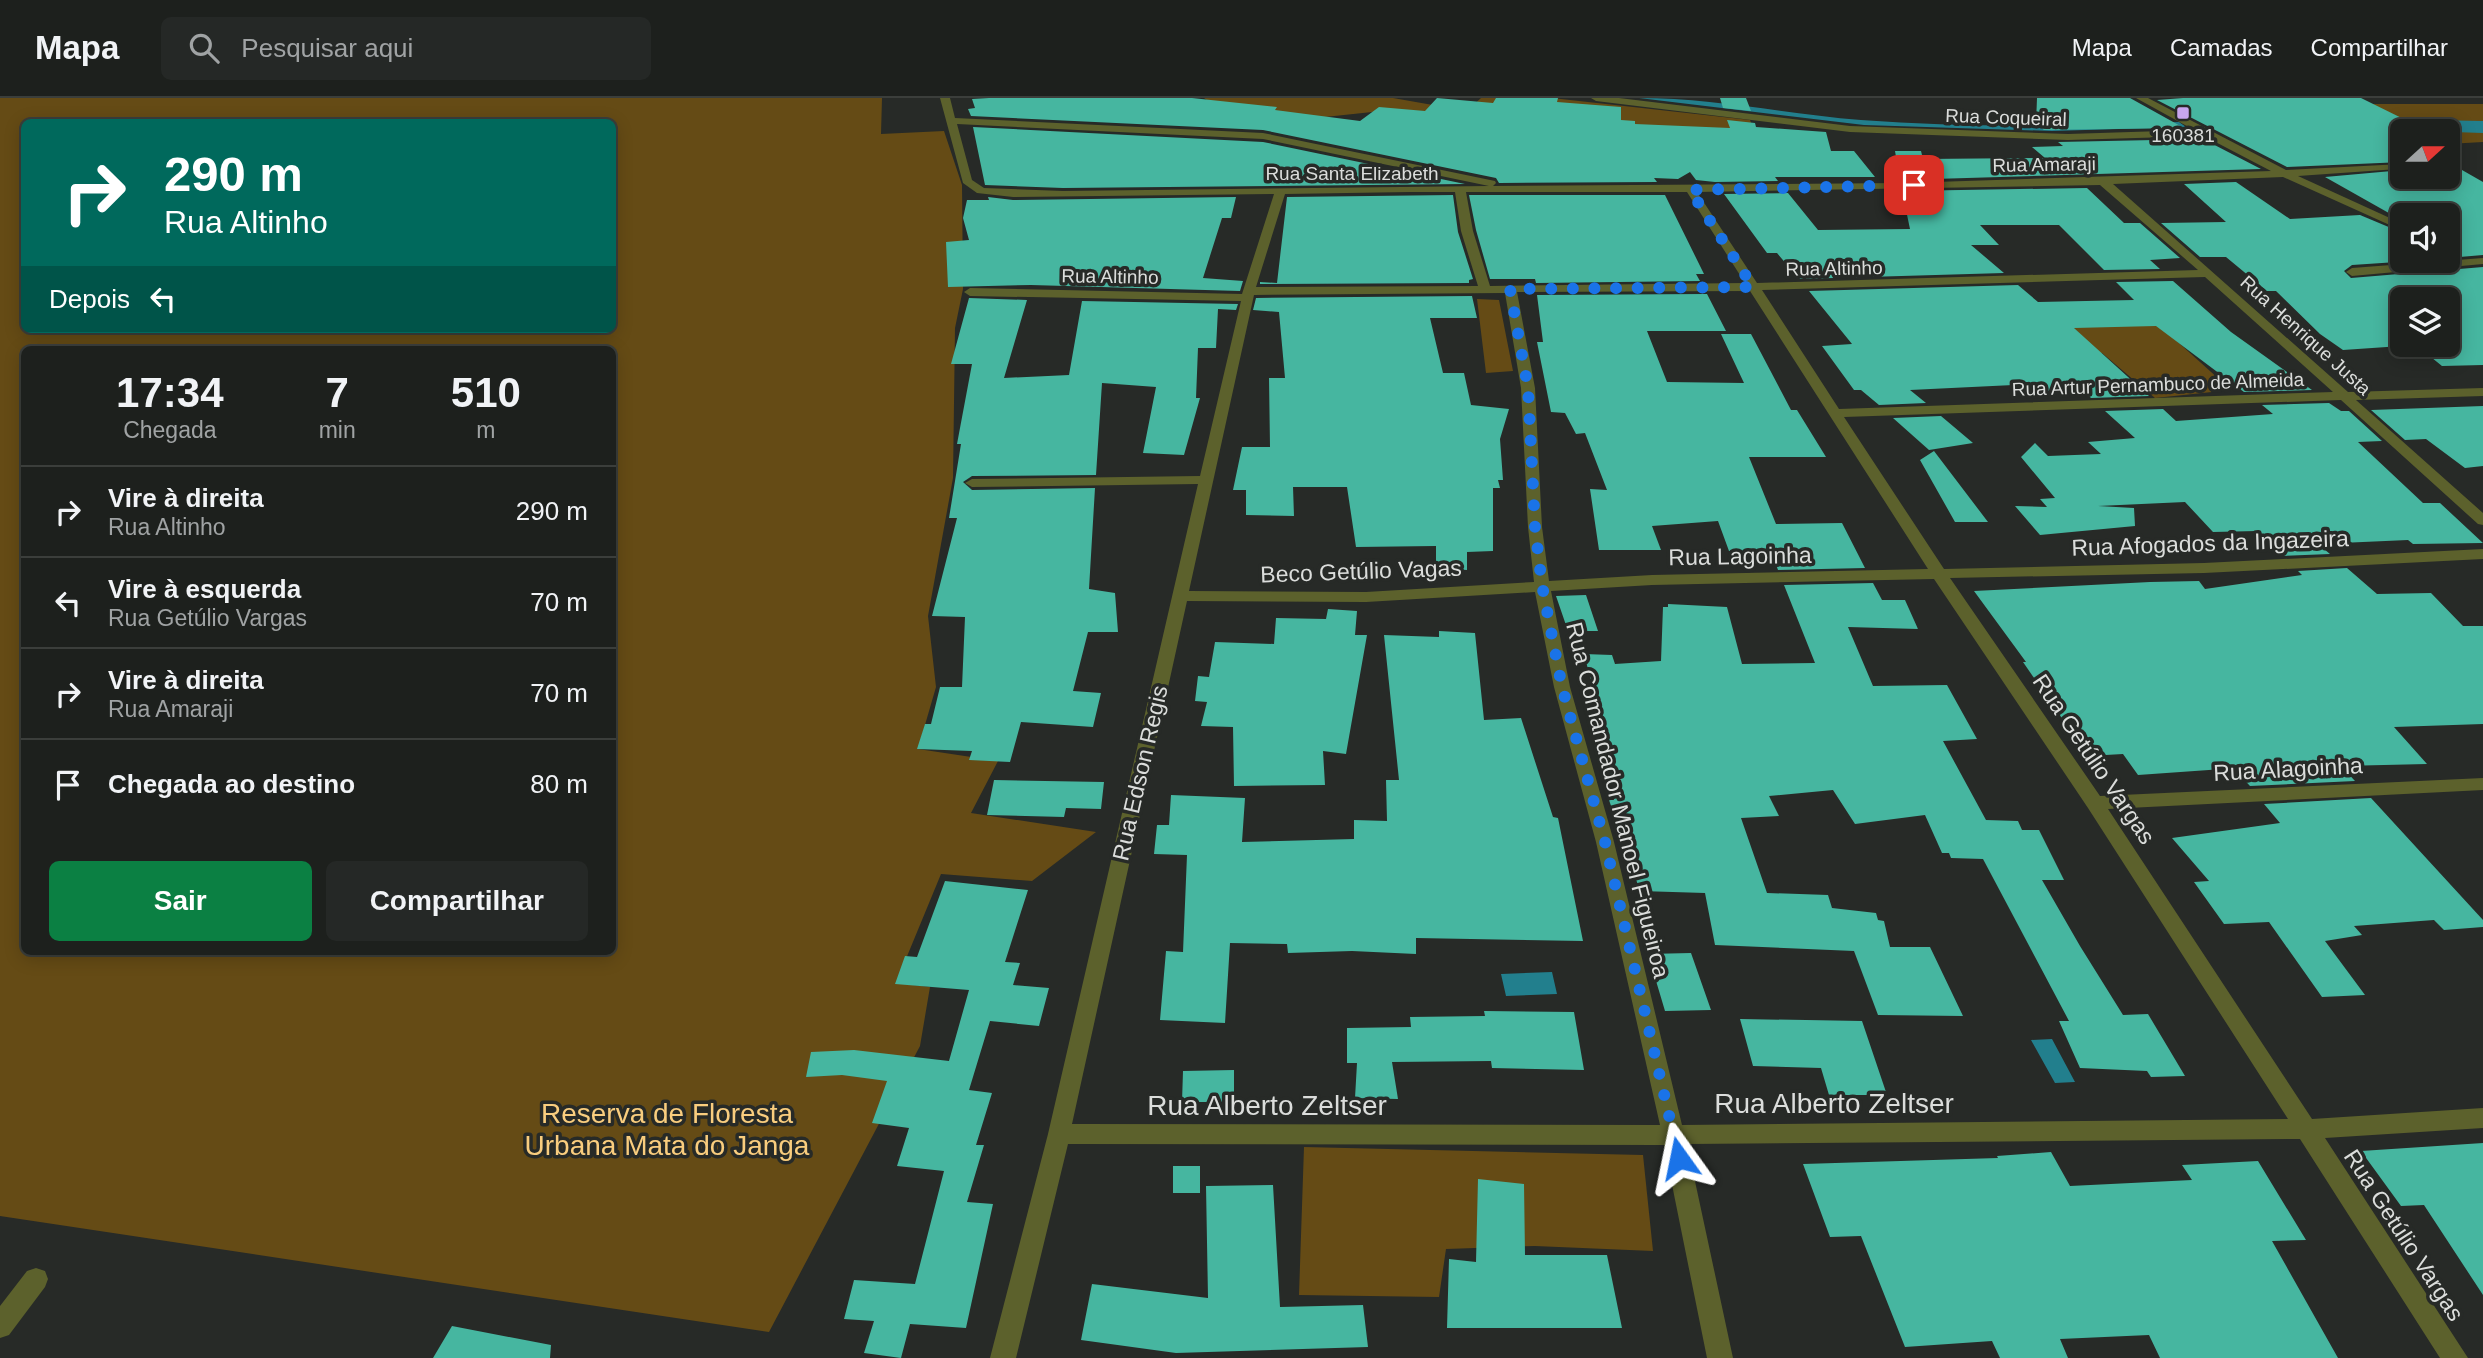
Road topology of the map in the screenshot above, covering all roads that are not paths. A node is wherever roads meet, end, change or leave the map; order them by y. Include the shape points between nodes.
1 (945, 98) edge
2 (1596, 98) edge
3 (2141, 98) edge
4 (950, 121) junction
5 (2204, 131) junction
6 (2390, 167) edge
7 (2286, 174) junction
8 (2101, 180) junction
9 (1281, 190) junction
10 (1460, 190) junction
11 (1524, 190) junction
12 (1690, 190) junction
13 (2390, 222) edge
14 (2460, 260) edge
15 (2483, 261) edge
16 (2466, 263) junction
17 (2352, 272) dead end
18 (2483, 272) edge
19 (2209, 274) junction
20 (1753, 287) junction
21 (1485, 289) junction
22 (1510, 289) junction
23 (971, 292) dead end
24 (1249, 294) junction
25 (2483, 393) edge
26 (2344, 396) junction
27 (1835, 413) junction
28 (1208, 480) junction
29 (972, 483) dead end
30 (2483, 520) edge
31 (2483, 554) edge
32 (1939, 574) junction
33 (1542, 585) junction
34 (1180, 596) junction
35 (2483, 784) edge
36 (2095, 803) junction
37 (2483, 1118) edge
38 (2307, 1129) junction
39 (1673, 1133) junction
40 (1059, 1134) junction
41 (36, 1279) dead end
42 (0, 1326) edge
43 (1003, 1358) edge
44 (1720, 1358) edge
45 (2455, 1358) edge

1 - 4 street
2 - 5 street, Rua Coqueiral via 1901,132 2068,137
3 - 5 street
4 - 9 street, Rua Santa Elizabeth via 962,170 971,186 981,191
4 - 11 street via 1263,136
5 - 7 street
6 - 7 street, Rua Amaraji
7 - 8 street, Rua Amaraji
7 - 13 street
8 - 12 street, Rua Amaraji
8 - 19 street, Rua Henrique Justa
9 - 10 street, Rua Santa Elizabeth
9 - 24 street, Rua Edson Regis
10 - 11 street, Rua Santa Elizabeth
10 - 21 street
11 - 12 street, Rua Santa Elizabeth
12 - 20 street, Rua Getúlio Vargas
14 - 16 street
15 - 16 street
16 - 17 street
16 - 18 street
19 - 20 street, Rua Altinho
19 - 26 street, Rua Henrique Justa
20 - 22 street, Rua Altinho
20 - 27 street, Rua Getúlio Vargas
21 - 22 street, Rua Altinho
21 - 24 street, Rua Altinho
22 - 33 street, Rua Comandador Manoel Figueiroa via 1528,388
23 - 24 street, Rua Altinho
24 - 28 street, Rua Edson Regis
25 - 26 street, Rua Artur Pernambuco de Almeida
26 - 27 street, Rua Artur Pernambuco de Almeida
26 - 30 street, Rua Henrique Justa
27 - 32 street, Rua Getúlio Vargas
28 - 29 street
28 - 34 street, Rua Edson Regis
31 - 32 street, Rua Afogados da Ingazeira via 2204,568
32 - 33 street, Rua Lagoinha
32 - 36 street, Rua Getúlio Vargas
33 - 34 street, Beco Getúlio Vagas via 1366,597
33 - 39 street, Rua Comandador Manoel Figueiroa via 1562,687 1605,842
34 - 40 street, Rua Edson Regis
35 - 36 street, Rua Alagoinha
36 - 38 street, Rua Getúlio Vargas
37 - 38 street, Rua Alberto Zeltser
38 - 39 street, Rua Alberto Zeltser
38 - 45 street, Rua Getúlio Vargas
39 - 40 street, Rua Alberto Zeltser
39 - 44 street, Rua Comandador Manoel Figueiroa
40 - 43 street, Rua Edson Regis
41 - 42 street

